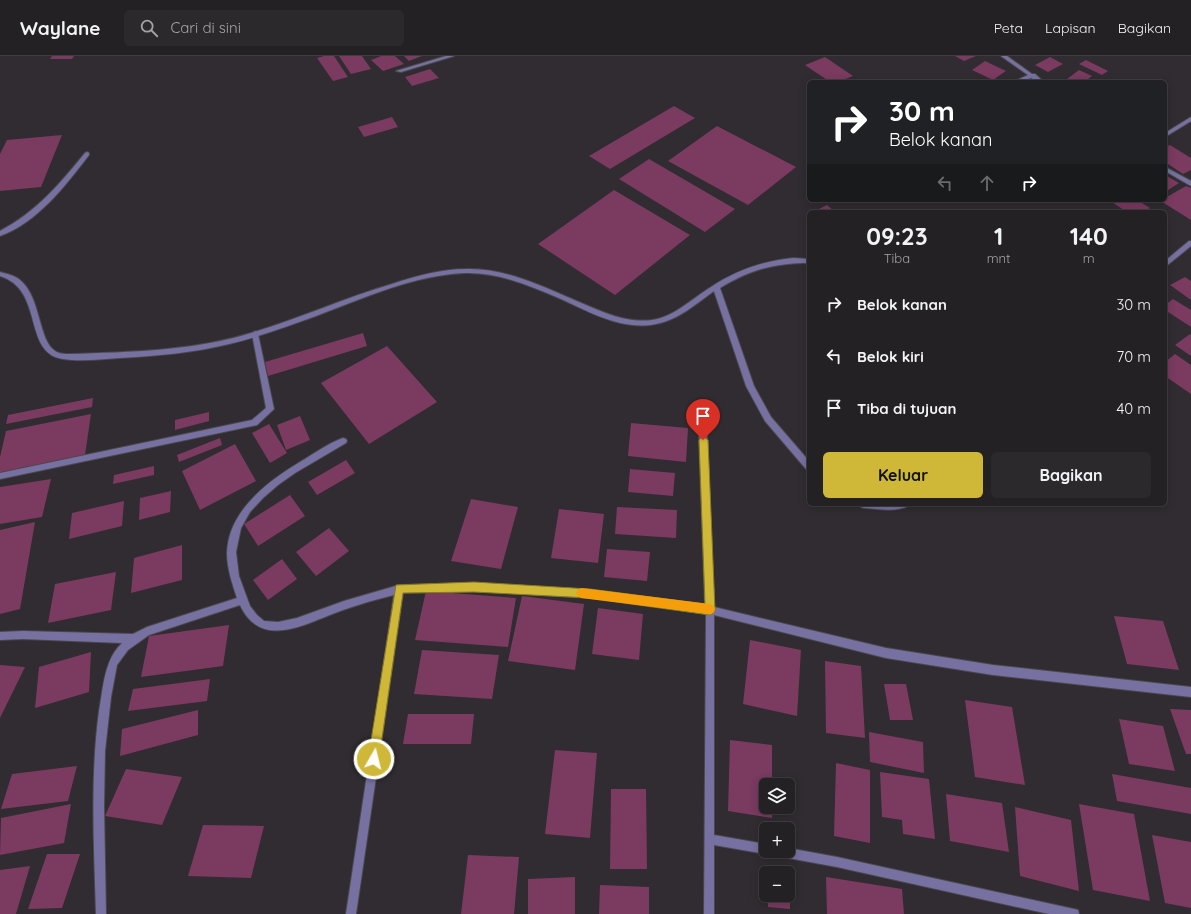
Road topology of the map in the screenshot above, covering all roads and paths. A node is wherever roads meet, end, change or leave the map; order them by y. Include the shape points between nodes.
1 (451, 56) edge
2 (1004, 56) edge
3 (400, 71) dead end
4 (1033, 75) junction
5 (1021, 80) edge
6 (1039, 80) edge
7 (1191, 119) edge
8 (1167, 134) edge
9 (86, 154) dead end
10 (1167, 170) edge
11 (1191, 184) edge
12 (0, 234) edge
13 (1191, 243) edge
14 (807, 261) edge
15 (1167, 263) edge
16 (0, 274) edge
17 (716, 287) junction
18 (256, 334) junction
19 (702, 409) dead end
20 (343, 441) dead end
21 (807, 465) edge
22 (0, 476) edge
23 (879, 506) edge
24 (892, 506) edge
25 (399, 589) junction
26 (242, 600) junction
27 (710, 610) junction
28 (0, 636) edge
29 (134, 639) junction
30 (1191, 692) edge
31 (710, 839) junction
32 (759, 848) edge
33 (795, 854) edge
34 (100, 914) edge
35 (351, 914) edge
36 (709, 914) edge
37 (1074, 914) edge

1 - 3 street
2 - 4 street
4 - 5 street
4 - 6 street
7 - 8 street
9 - 12 street via 62,187 43,205
10 - 11 street
13 - 15 street
14 - 17 street via 766,264 745,270
16 - 18 street via 11,276 28,293 45,344 57,355 70,357 163,353 201,348
17 - 18 street via 671,317 661,321 638,323 605,315 510,278 467,271 444,273 393,286
17 - 21 street via 750,386 768,419
18 - 22 street via 270,409 254,423
19 - 27 street
20 - 26 street via 273,484 251,504 242,518 232,547 236,579
23 - 24 street
25 - 26 street via 299,621 272,626 258,623
25 - 27 street via 474,587 590,594
25 - 35 street
26 - 29 street via 160,625
27 - 30 street via 886,653 1001,670
27 - 31 street
28 - 29 street
29 - 34 street via 119,653 112,664 104,713 99,760
31 - 32 street
31 - 36 street
33 - 37 street

